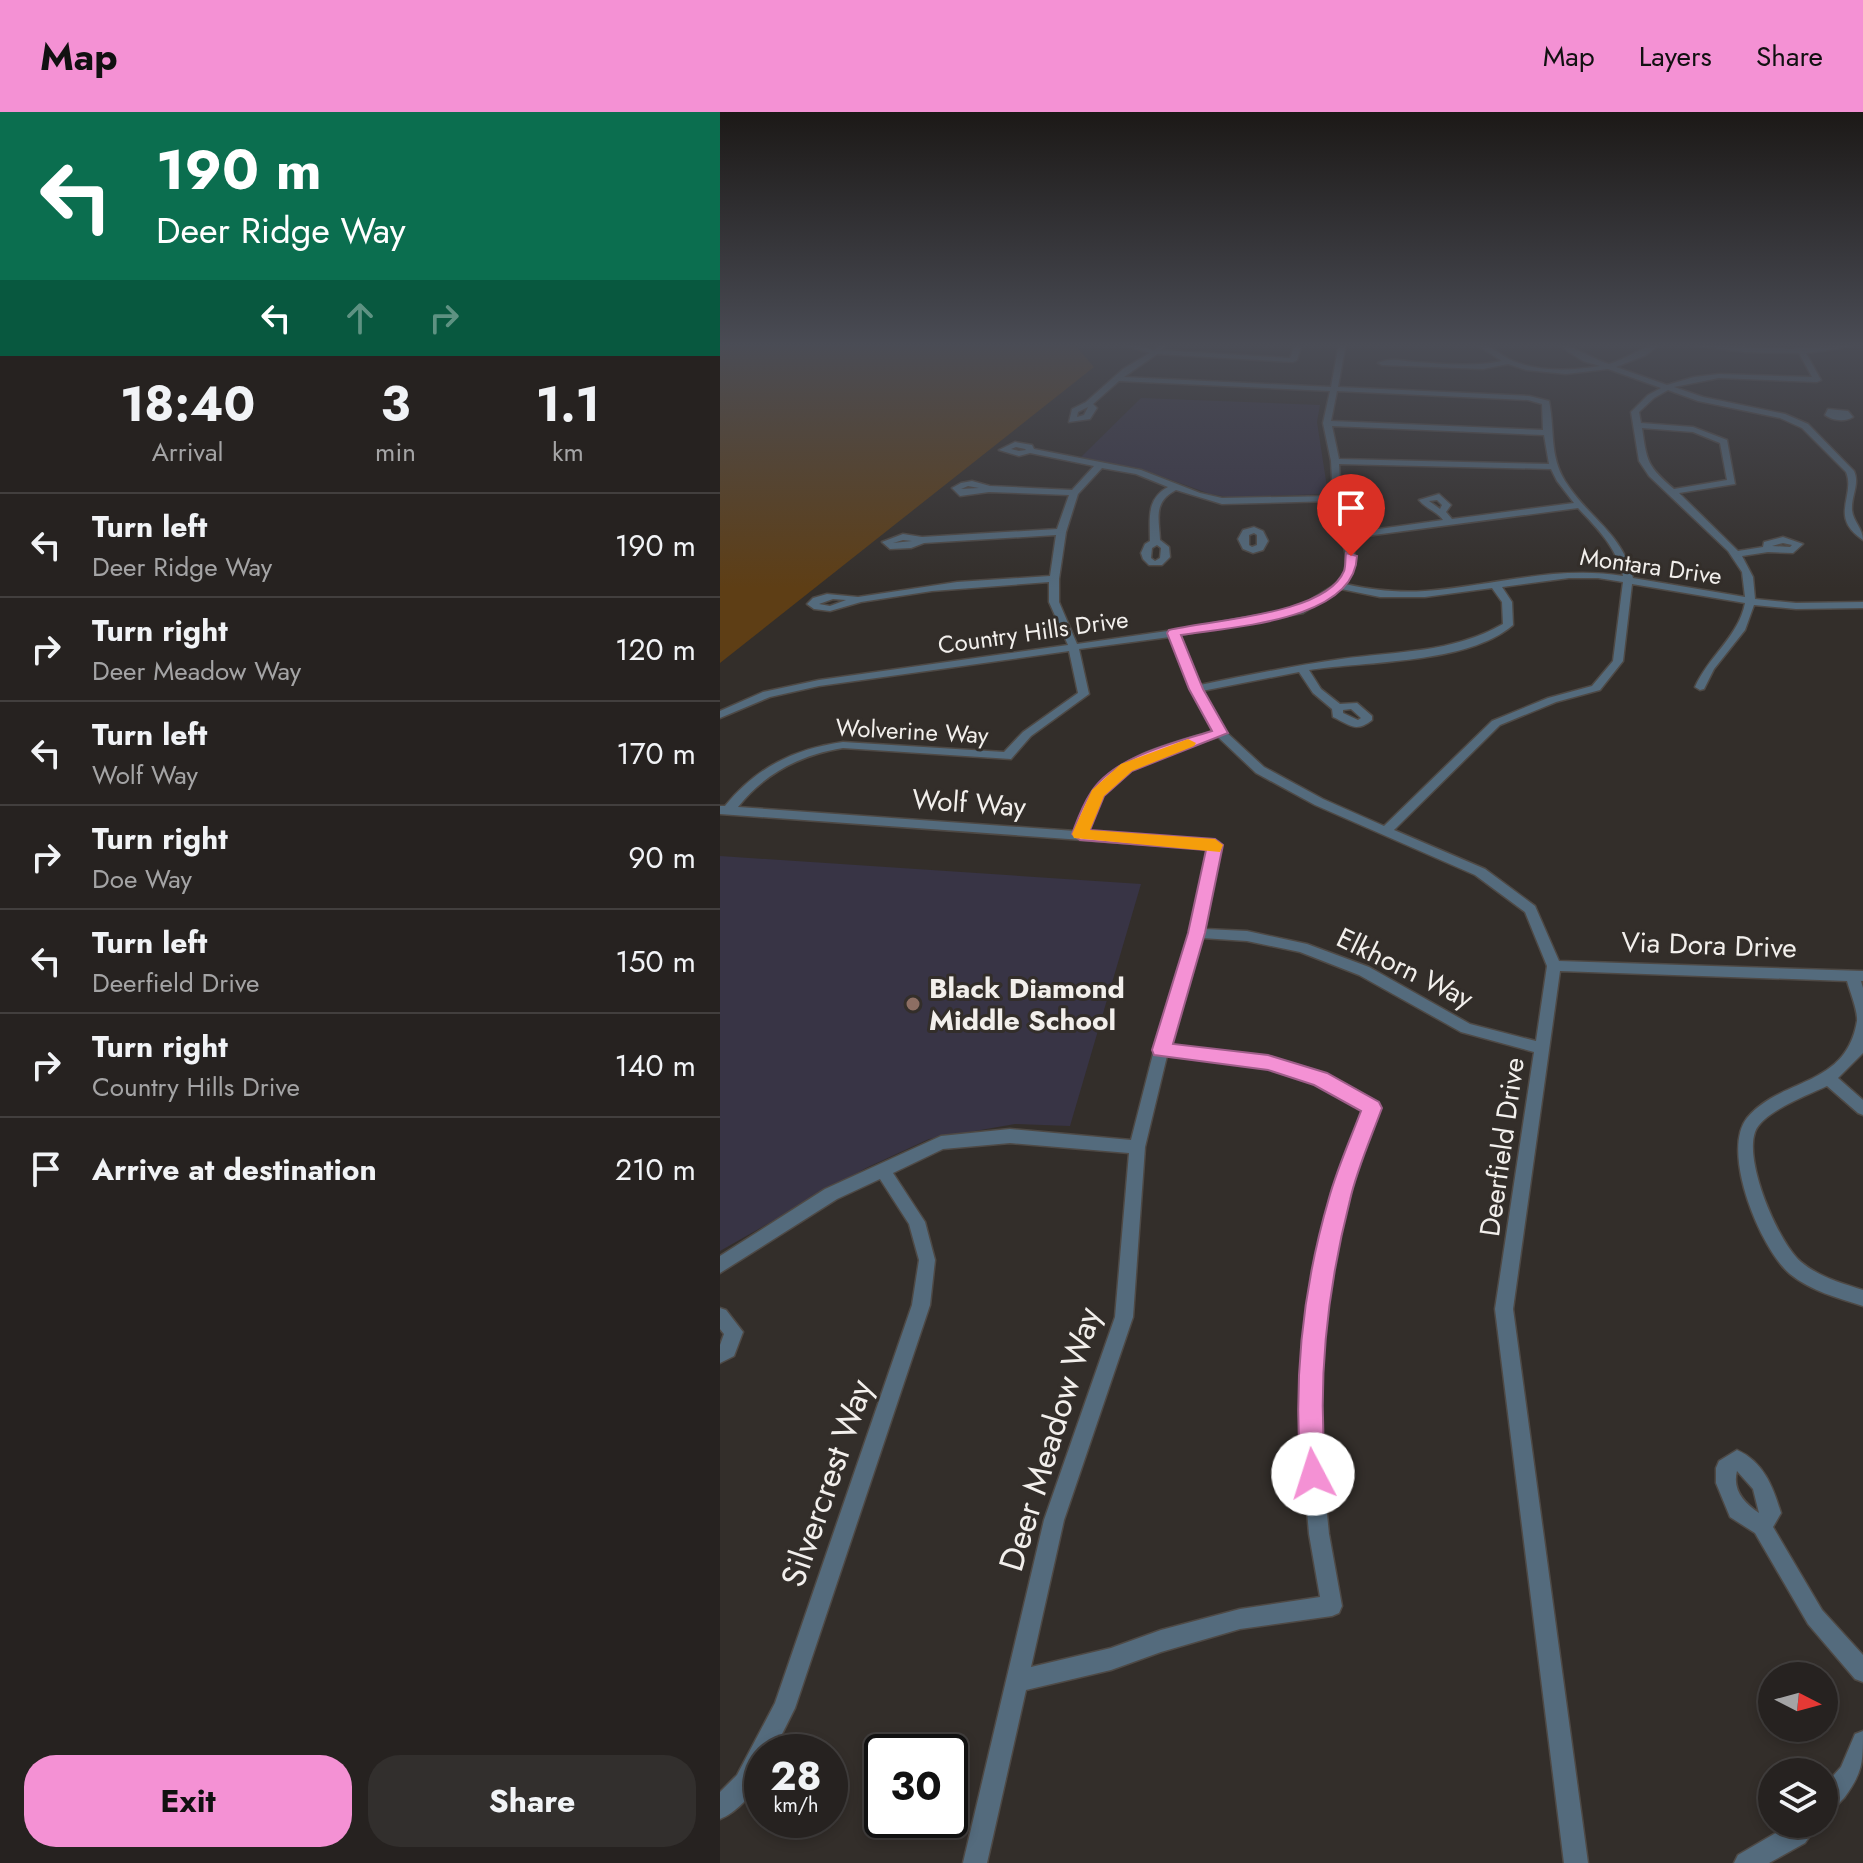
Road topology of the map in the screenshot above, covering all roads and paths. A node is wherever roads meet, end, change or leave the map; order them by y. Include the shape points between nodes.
1 (1327, 425) edge
2 (1365, 425) edge
3 (1547, 425) edge
4 (1637, 425) joint
5 (1802, 425) edge
6 (1809, 425) edge
7 (1805, 426) junction
8 (1548, 433) junction
9 (1030, 451) dead end
10 (1335, 461) junction
11 (1101, 464) junction
12 (1553, 467) junction
13 (1177, 486) junction
14 (989, 489) dead end
15 (1671, 492) junction
16 (1074, 493) junction
17 (1337, 498) junction
18 (1251, 501) junction
19 (1581, 505) junction
20 (1442, 512) dead end
21 (1449, 522) junction
22 (1253, 529) dead end
23 (1061, 532) junction
24 (1345, 536) junction
25 (1863, 537) edge
26 (922, 540) dead end
27 (1155, 542) dead end
28 (1768, 549) dead end
29 (1735, 554) junction
30 (1054, 579) junction
31 (1628, 579) junction
32 (1494, 584) junction
33 (1339, 586) junction
34 (856, 599) dead end
35 (1749, 601) junction
36 (1863, 605) edge
37 (1174, 633) junction
38 (1073, 645) junction
39 (1303, 670) junction
40 (1700, 687) dead end
41 (1196, 689) junction
42 (1338, 708) dead end
43 (720, 715) edge
44 (1220, 733) junction
45 (725, 810) edge
46 (1387, 830) junction
47 (1080, 834) junction
48 (1215, 845) joint
49 (1197, 933) junction
50 (1554, 966) junction
51 (1858, 976) edge
52 (1863, 1015) edge
53 (1863, 1023) edge
54 (1543, 1049) junction
55 (1161, 1050) junction
56 (1828, 1078) junction
57 (1863, 1109) edge
58 (1137, 1147) junction
59 (882, 1169) junction
60 (720, 1265) edge
61 (1863, 1298) edge
62 (720, 1316) edge
63 (720, 1354) edge
64 (1762, 1526) dead end
65 (1863, 1671) edge
66 (1017, 1681) junction
67 (1863, 1742) edge
68 (1838, 1787) edge
69 (720, 1808) edge
70 (1792, 1838) edge
71 (975, 1863) edge
72 (1576, 1863) edge
73 (1746, 1863) edge

1 - 10 street
2 - 8 street
3 - 8 street
4 - 15 street via 1643,461
4 - 15 street via 1672,426 1724,442 1732,482
5 - 7 street
6 - 7 street
7 - 25 street via 1850,471 1846,506 1849,521
8 - 12 street
9 - 11 street
10 - 12 street
10 - 17 street
11 - 13 street
11 - 16 street, Wolverine Way
12 - 19 street
13 - 18 street via 1210,498
13 - 27 street via 1157,497
14 - 16 street
15 - 29 street
16 - 23 street, Wolverine Way
17 - 18 street
17 - 24 street
18 - 22 street
19 - 21 street
19 - 31 street via 1623,552
20 - 21 street
21 - 24 street
23 - 26 street
23 - 30 street, Wolverine Way
24 - 33 street via 1350,571
28 - 29 street
29 - 35 street via 1747,572
30 - 34 street
30 - 38 street, Wolverine Way via 1054,602
31 - 32 street, Montara Drive via 1569,575
31 - 35 street, Montara Drive
31 - 46 street via 1618,661 1596,688 1496,723
32 - 33 street, Montara Drive via 1425,594 1380,594
32 - 39 street via 1510,609 1508,625 1490,638 1459,648
33 - 37 street, Country Hills Drive via 1299,611
35 - 36 street, Montara Drive
35 - 40 street via 1744,622 1707,669
37 - 38 street, Country Hills Drive
37 - 41 street
38 - 43 street, Country Hills Drive via 819,683 767,694
38 - 45 street, Wolverine Way via 1084,694 1027,734 1007,756 843,745 818,748 767,769
39 - 41 street
39 - 42 street
41 - 44 street
44 - 46 street via 1260,770
44 - 47 street via 1127,768 1097,794
45 - 47 street, Wolf Way
46 - 50 street via 1480,872 1530,909
47 - 48 street, Wolf Way
48 - 49 street, Deer Meadow Way
49 - 54 street, Elkhorn Way via 1247,936 1302,948 1364,971 1466,1028
49 - 55 street, Deer Meadow Way
50 - 51 street, Via Dora Drive
50 - 54 street, Deerfield Drive
51 - 52 street
53 - 56 street via 1856,1052
54 - 72 street, Deerfield Drive via 1504,1309
55 - 58 street, Deer Meadow Way
55 - 66 street via 1268,1062 1320,1079 1372,1108 1339,1198 1317,1301 1310,1386 1319,1534 1332,1606 1240,1619
56 - 57 street
56 - 61 street via 1760,1114 1747,1131 1747,1171 1774,1240 1790,1264 1813,1280
58 - 59 street via 1010,1136 941,1143
58 - 66 street, Deer Meadow Way via 1124,1317 1054,1520
59 - 60 street via 831,1194
59 - 69 street, Silvercrest Way via 917,1222 927,1260 921,1305 784,1708 745,1783
62 - 63 street via 734,1332 728,1350
64 - 65 street via 1815,1617
66 - 71 street, Deer Meadow Way
67 - 68 street
70 - 73 street

